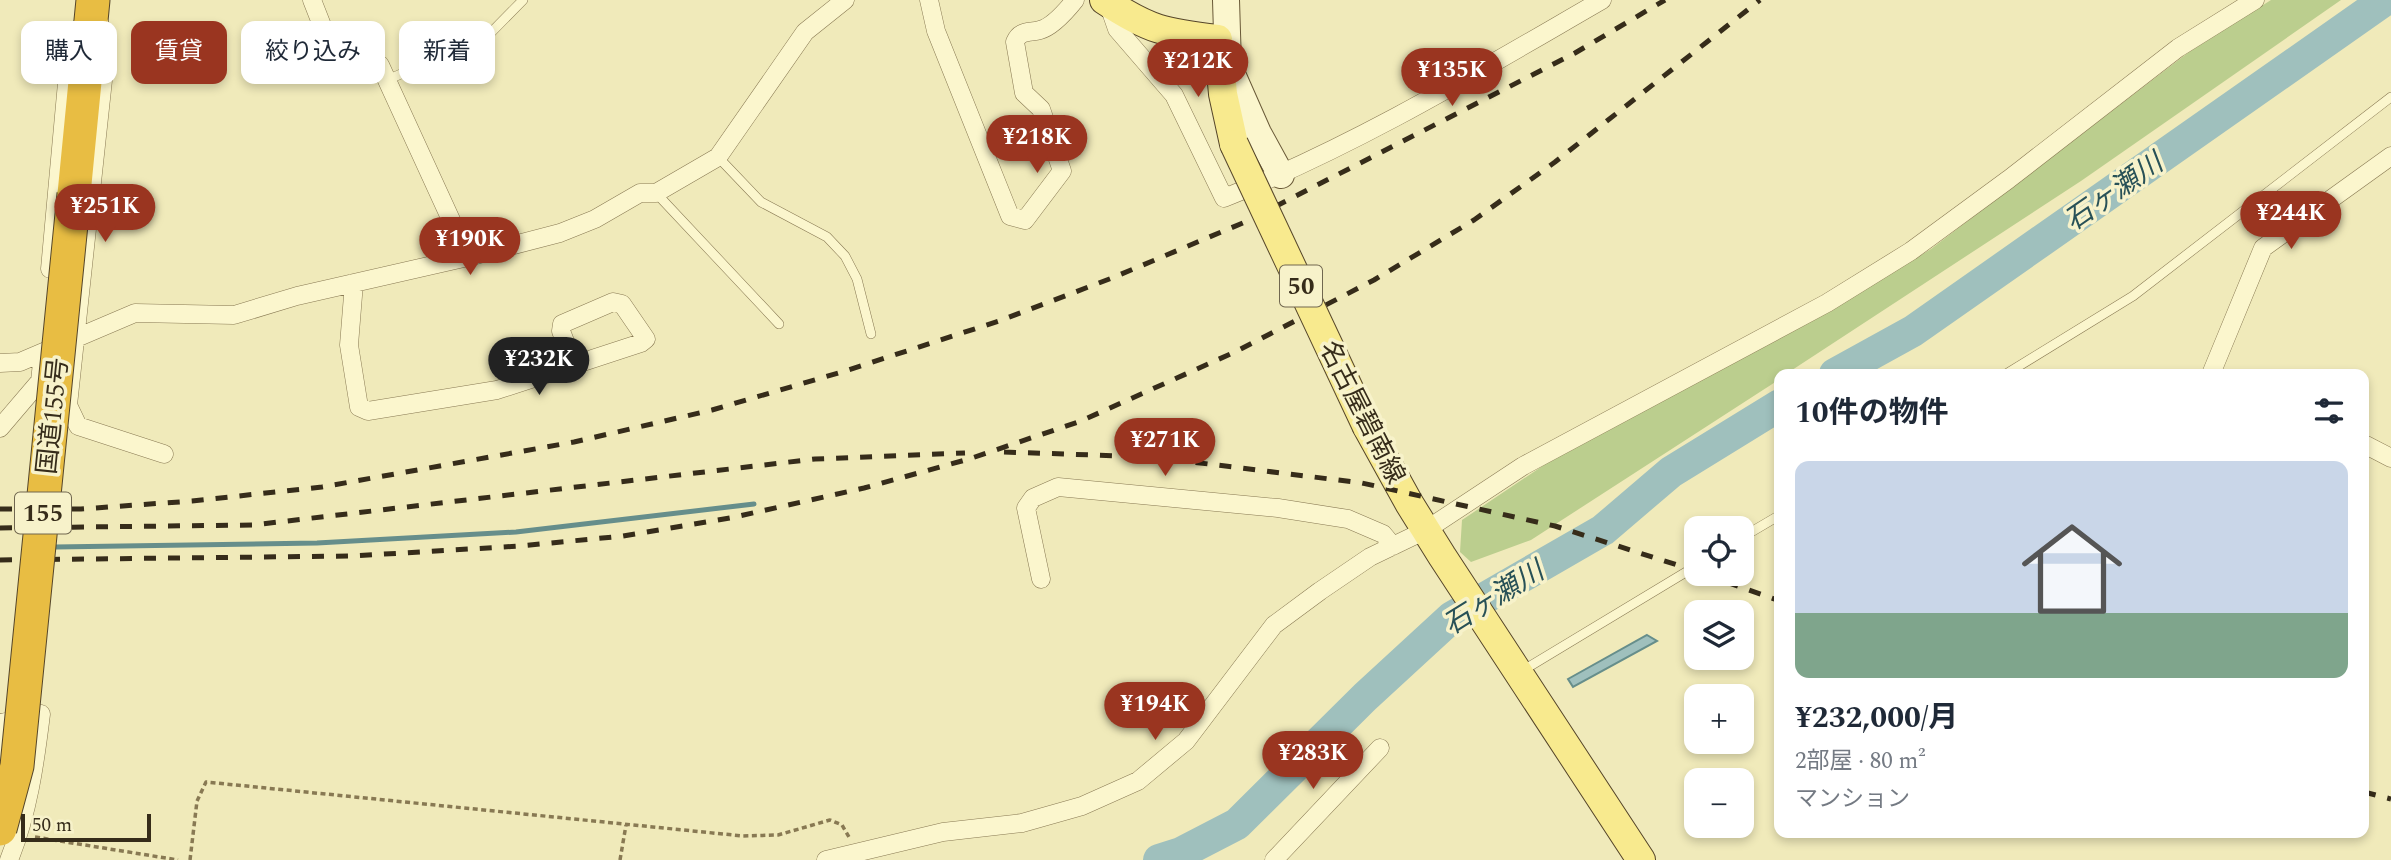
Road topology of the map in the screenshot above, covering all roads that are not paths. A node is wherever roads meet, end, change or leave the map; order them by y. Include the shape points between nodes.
1 (312, 0) edge
2 (523, 0) edge
3 (845, 0) edge
4 (929, 0) edge
5 (1076, 0) edge
6 (1212, 0) edge
7 (1226, 0) edge
8 (1602, 0) edge
9 (2255, 0) edge
10 (1106, 1) edge
11 (92, 3) edge
12 (1218, 38) junction
13 (387, 80) junction
14 (2391, 97) edge
15 (2391, 156) edge
16 (718, 157) junction
17 (1281, 175) junction
18 (656, 193) junction
19 (468, 257) junction
20 (354, 283) junction
21 (779, 324) dead end
22 (871, 334) dead end
23 (76, 339) junction
24 (43, 351) junction
25 (0, 363) edge
26 (574, 365) junction
27 (2014, 369) edge
28 (2214, 369) edge
29 (0, 428) edge
30 (2369, 447) edge
31 (164, 454) dead end
32 (2391, 458) edge
33 (1774, 519) edge
34 (1426, 530) junction
35 (1754, 530) edge
36 (1393, 546) junction
37 (1684, 573) edge
38 (1041, 579) dead end
39 (1514, 668) junction
40 (41, 714) dead end
41 (0, 723) edge
42 (1380, 748) dead end
43 (0, 757) edge
44 (10, 832) edge
45 (9, 860) edge
46 (826, 860) edge
47 (1274, 860) edge
48 (1641, 860) edge

1 - 13 street via 330,46 380,65
2 - 13 lane via 468,56 417,66
3 - 16 street via 805,32
4 - 5 street via 936,31 1010,216 1025,220 1062,171 1041,109 1024,93 1015,42 1023,33 1043,30
6 - 12 street
7 - 17 street via 1228,65
8 - 17 street via 1387,123
9 - 34 street via 2178,48 1911,251 1826,303 1523,466
10 - 12 main road via 1144,25
10 - 17 street via 1117,29 1174,95 1224,198
11 - 23 street via 107,43
11 - 24 street via 70,50
11 - 44 highway, 国道155号 / 155, bridge
12 - 34 main road, 名古屋碧南線 / 50, bridge via 1234,144 1367,428
13 - 19 street
14 - 27 lane via 2133,296
15 - 28 street via 2263,248
16 - 18 street
16 - 22 lane via 761,202 827,237 845,256 857,279
18 - 19 street via 640,193 560,233
18 - 21 lane
19 - 20 street
20 - 23 street via 234,315 135,313
20 - 26 street via 349,345 363,410 497,390
23 - 24 street
23 - 31 street via 68,405 78,425
24 - 25 street via 20,362
24 - 29 street via 40,381
26 - 26 street via 646,339 622,304 613,302 562,324
30 - 32 street
33 - 35 lane
34 - 36 street
34 - 39 main road, 名古屋碧南線 / 50
36 - 38 street via 1383,534 1348,519 1058,487 1033,498 1026,508
36 - 46 street via 1370,557 1274,625 1186,741 1138,781 1082,806 1021,823 943,832
37 - 39 lane
39 - 48 main road, 名古屋碧南線 / 50
40 - 44 street via 35,767
41 - 43 street via 6,722
42 - 47 street
44 - 45 street

